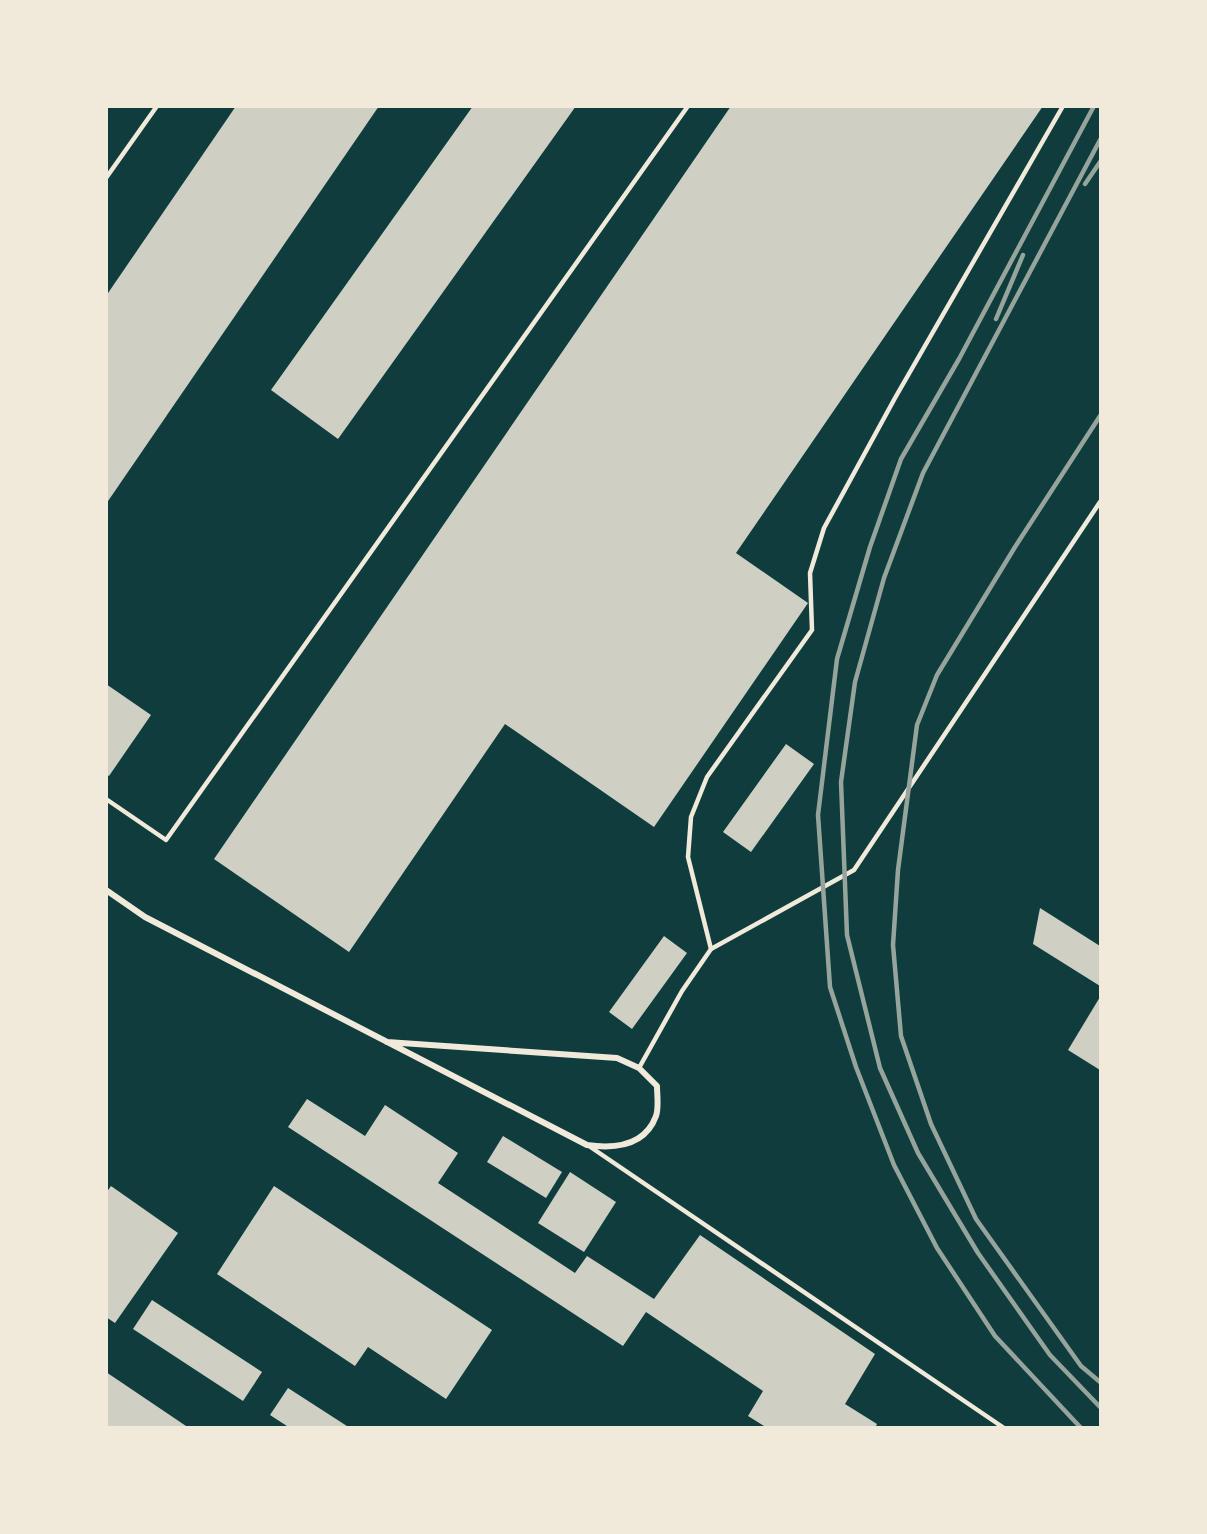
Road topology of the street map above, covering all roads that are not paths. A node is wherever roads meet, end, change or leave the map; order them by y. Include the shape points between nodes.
1 (157, 106) edge
2 (688, 106) edge
3 (1063, 106) edge
4 (106, 178) edge
5 (1101, 502) edge
6 (106, 799) edge
7 (106, 890) edge
8 (711, 949) junction
9 (387, 1042) junction
10 (639, 1068) junction
11 (587, 1145) junction
12 (1004, 1428) edge

1 - 4 lane
2 - 6 lane via 166,840
3 - 8 lane via 824,528 810,573 812,630 706,777 691,817 688,857
5 - 8 lane via 854,870
7 - 9 street via 145,917
8 - 10 lane via 682,991
9 - 10 street via 617,1058
9 - 11 street
10 - 11 street via 657,1086 656,1115 638,1141 609,1148
11 - 12 lane

